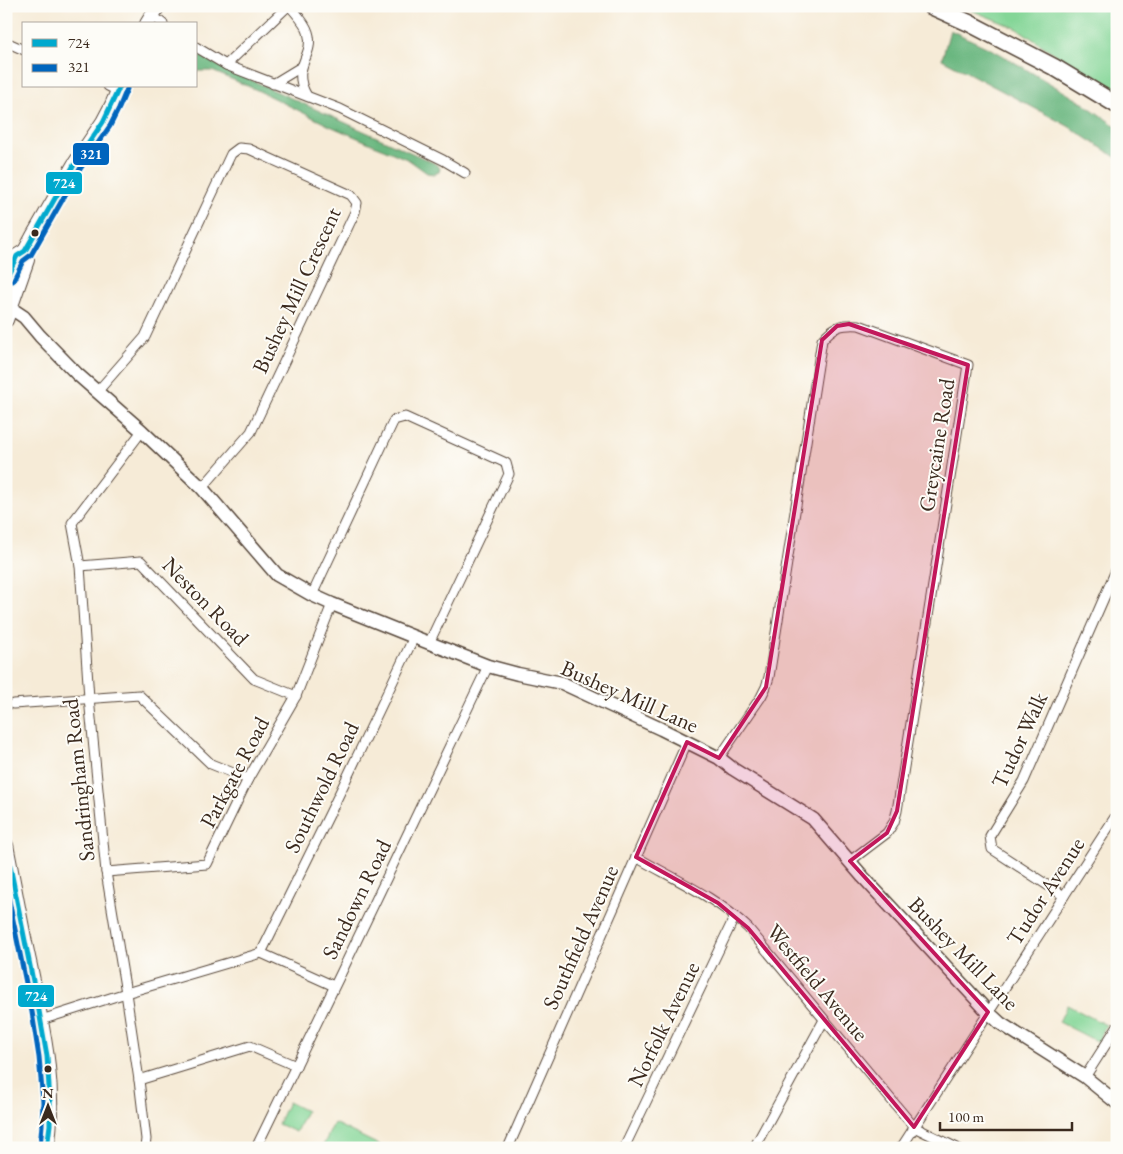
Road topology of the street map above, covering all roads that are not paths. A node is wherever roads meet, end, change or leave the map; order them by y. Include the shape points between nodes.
1 (289, 6) edge
2 (931, 6) edge
3 (6, 42) edge
4 (198, 47) edge
5 (22, 49) edge
6 (226, 65) junction
7 (301, 67) junction
8 (273, 84) junction
9 (115, 88) edge
10 (307, 96) junction
11 (1117, 105) edge
12 (465, 174) dead end
13 (25, 251) junction
14 (6, 278) edge
15 (8, 310) edge
16 (97, 392) junction
17 (142, 431) junction
18 (202, 488) junction
19 (80, 566) junction
20 (1117, 568) edge
21 (312, 595) junction
22 (332, 604) junction
23 (414, 638) junction
24 (429, 643) junction
25 (488, 666) junction
26 (296, 696) junction
27 (88, 698) junction
28 (13, 704) dead end
29 (688, 742) junction
30 (719, 758) junction
31 (248, 779) junction
32 (1117, 814) edge
33 (6, 845) edge
34 (636, 857) junction
35 (850, 861) junction
36 (106, 872) junction
37 (1064, 896) junction
38 (736, 916) junction
39 (22, 930) junction
40 (6, 934) edge
41 (261, 953) junction
42 (334, 986) junction
43 (126, 993) junction
44 (988, 1012) junction
45 (41, 1020) junction
46 (824, 1020) junction
47 (1117, 1028) edge
48 (296, 1066) junction
49 (1084, 1077) junction
50 (139, 1080) junction
51 (1117, 1103) edge
52 (914, 1127) junction
53 (47, 1148) edge
54 (145, 1148) edge
55 (256, 1148) edge
56 (508, 1148) edge
57 (624, 1148) edge
58 (754, 1148) edge
59 (900, 1148) edge
60 (957, 1148) edge

1 - 6 street
1 - 7 street via 310,37
2 - 11 highway via 1054,66
3 - 5 street
4 - 6 street
6 - 8 street
7 - 8 street
7 - 10 street via 302,85
8 - 10 street
9 - 13 main road via 112,105 103,122 74,165
10 - 12 street via 340,109
13 - 14 main road via 17,256
13 - 15 main road via 27,260
15 - 16 street, Bushey Mill Lane via 24,317
16 - 17 street, Bushey Mill Lane
16 - 18 street, Bushey Mill Crescent via 145,337 231,154 239,148 249,149 352,195 357,203 355,212 251,432
17 - 18 street, Bushey Mill Lane
17 - 19 street, Sandringham Road via 72,523
18 - 21 street, Bushey Mill Lane via 277,575
19 - 26 street, Neston Road via 141,561 254,679
19 - 27 street, Sandringham Road
20 - 37 street, Tudor Walk via 1024,781 990,836 992,849
21 - 22 street, Bushey Mill Lane
21 - 24 street via 394,420 405,416 506,463 509,474
22 - 23 street, Bushey Mill Lane
22 - 26 street, Parkgate Road
23 - 24 street, Bushey Mill Lane
23 - 41 street, Southwold Road
24 - 25 street, Bushey Mill Lane
25 - 29 street, Bushey Mill Lane via 562,683
25 - 42 street, Sandown Road
26 - 31 street, Parkgate Road
27 - 28 street
27 - 31 street via 139,695 211,764
27 - 36 street, Sandringham Road
29 - 30 street, Bushey Mill Lane
29 - 34 street, Southfield Avenue
30 - 35 street, Bushey Mill Lane via 814,819
30 - 35 street, Greycaine Road via 761,697 769,677 822,340 837,326 859,325 968,365 898,811 887,833
31 - 36 street, Parkgate Road via 207,864
32 - 37 street, Tudor Avenue
33 - 39 main road
34 - 38 street, Westfield Avenue
34 - 56 street, Southfield Avenue
35 - 44 street, Bushey Mill Lane
36 - 43 street, Sandringham Road
37 - 44 street, Tudor Avenue
38 - 46 street, Westfield Avenue
38 - 57 street, Norfolk Avenue
39 - 40 street
39 - 45 main road
41 - 42 street
41 - 43 street
42 - 48 street, Sandown Road
43 - 45 street
43 - 50 street, Sandringham Road
44 - 49 street, Bushey Mill Lane
44 - 52 street, Tudor Avenue
45 - 53 main road via 49,1076
46 - 52 street, Westfield Avenue
46 - 58 street
47 - 49 street
48 - 50 street via 250,1046
48 - 55 street, Sandown Road
49 - 51 street, Bushey Mill Lane
50 - 54 street, Sandringham Road
52 - 59 street, Tudor Avenue
52 - 60 street, Westfield Avenue

